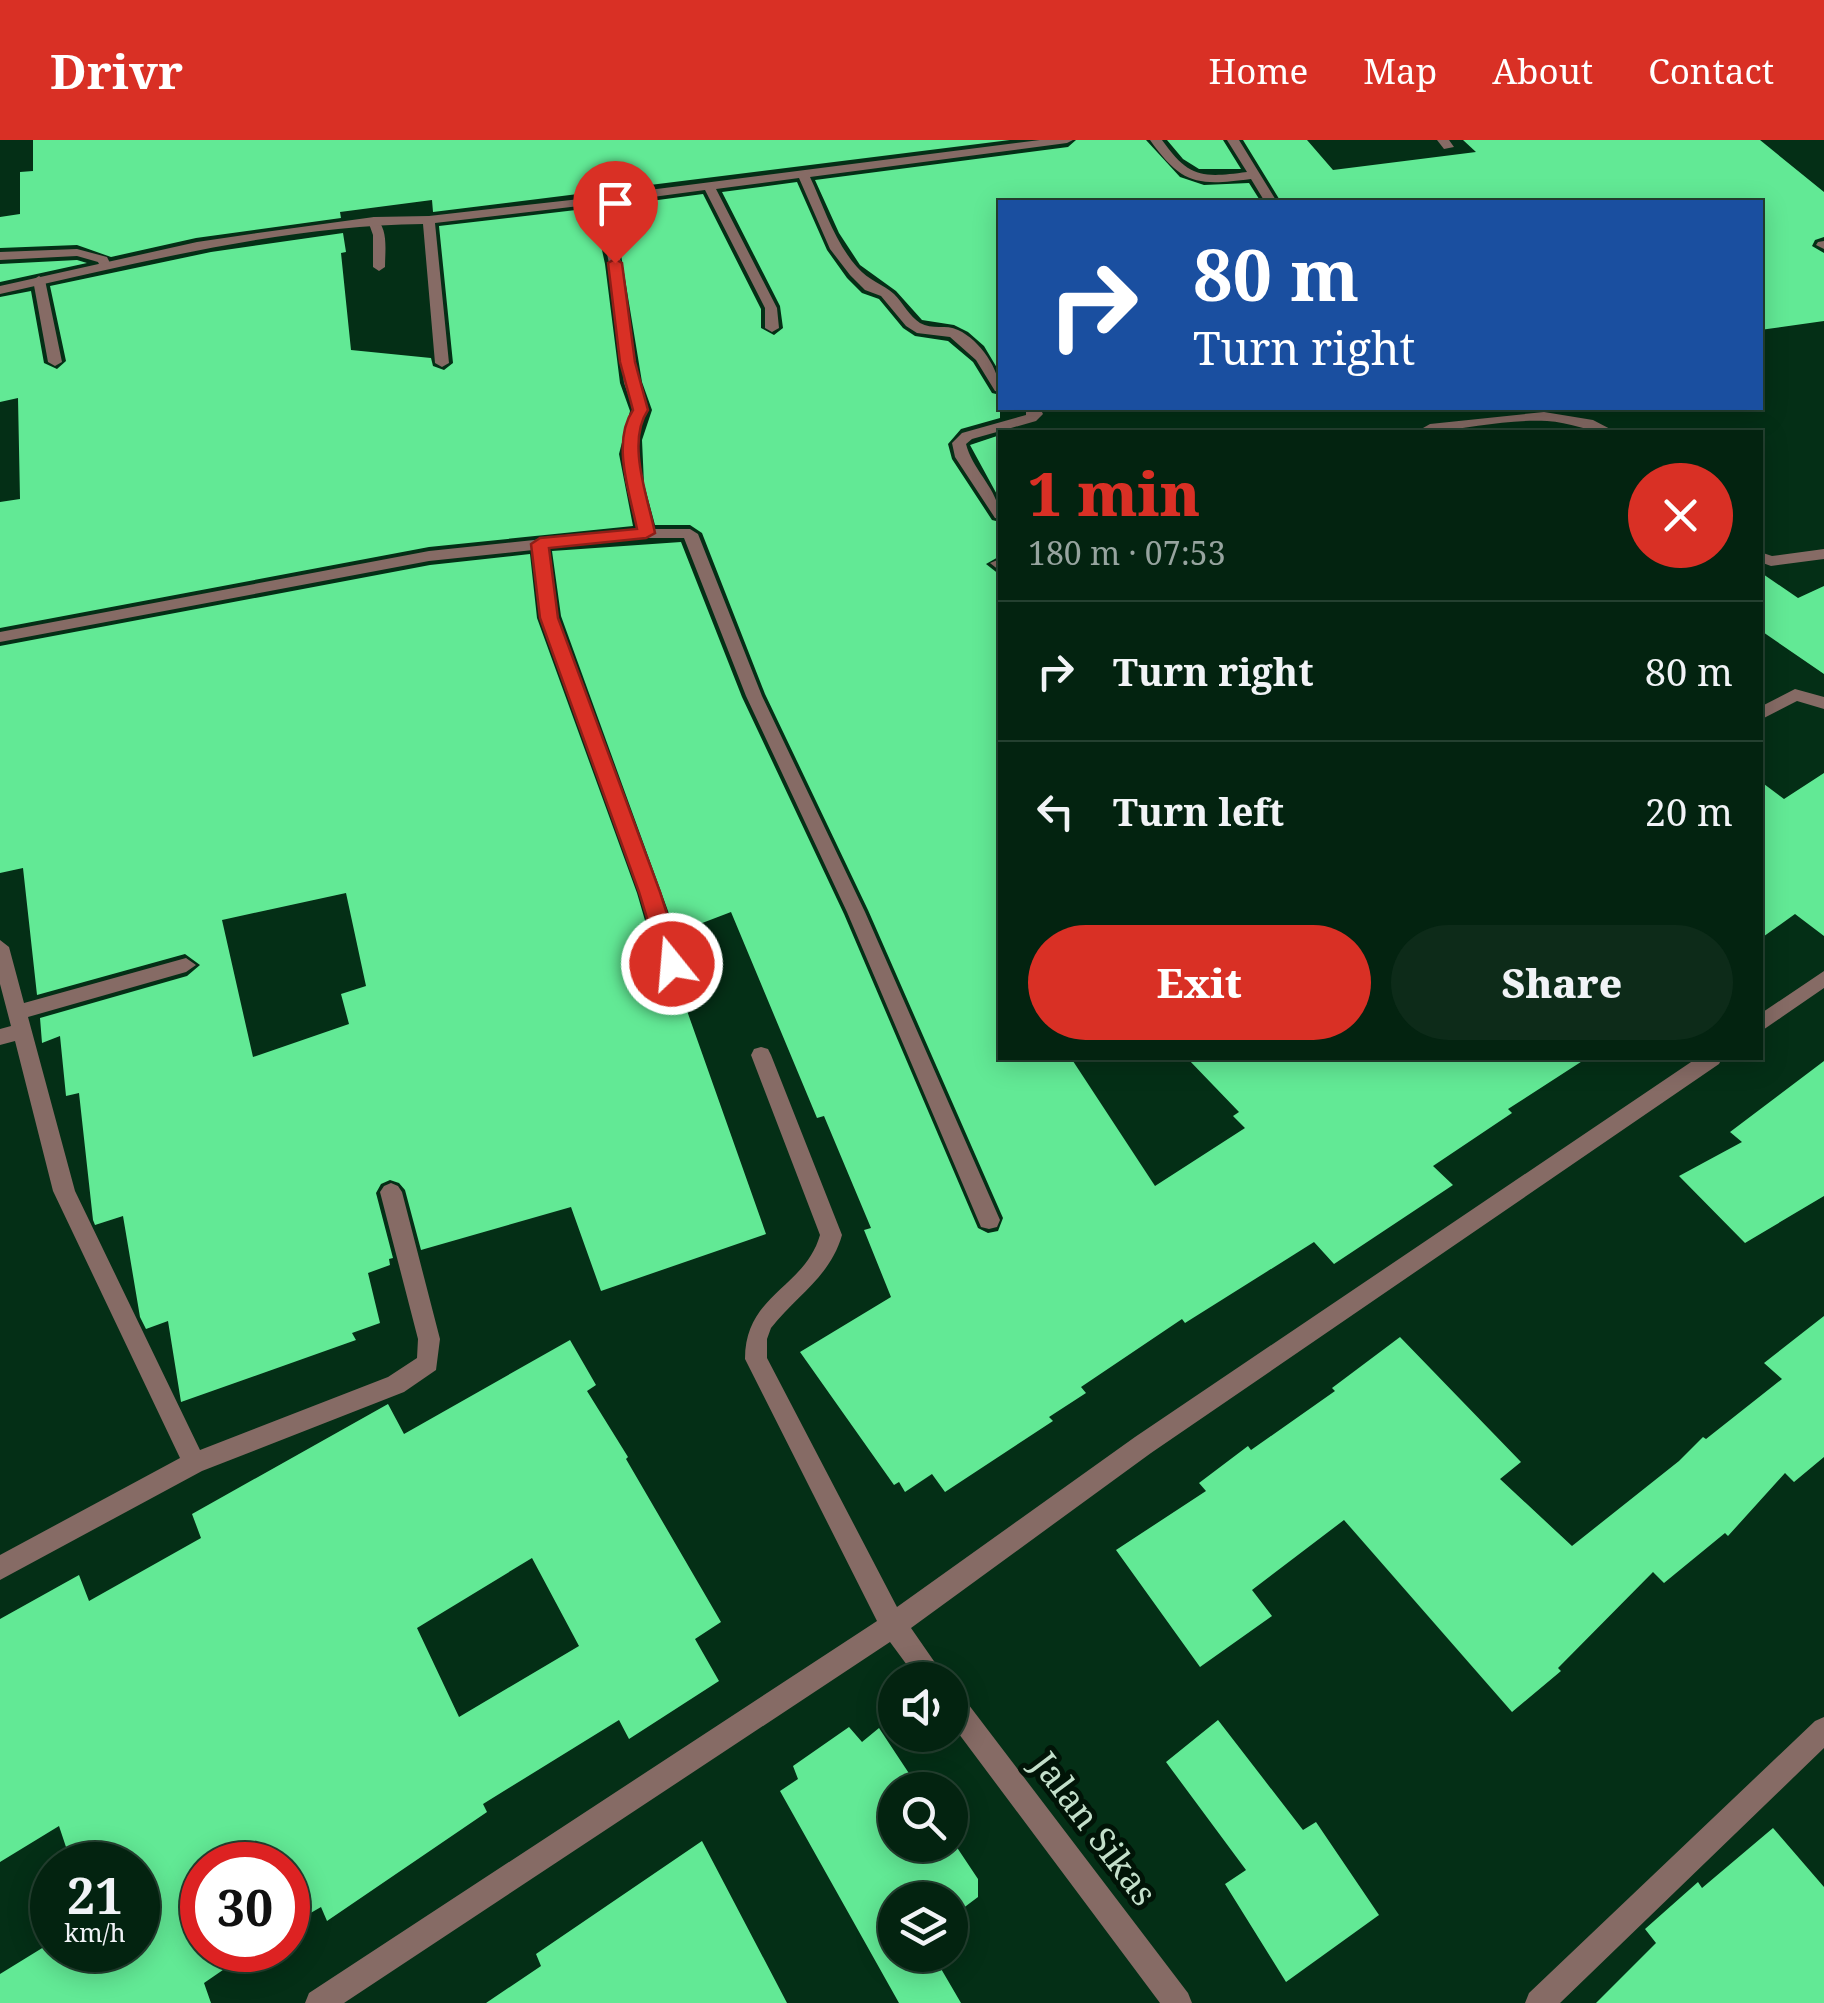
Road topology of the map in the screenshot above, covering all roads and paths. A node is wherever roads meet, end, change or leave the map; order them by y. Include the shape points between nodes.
1 (1067, 140) edge
2 (1156, 140) edge
3 (1233, 140) edge
4 (803, 174) junction
5 (1253, 176) junction
6 (708, 185) junction
7 (601, 200) junction
8 (1271, 200) edge
9 (430, 220) junction
10 (374, 221) junction
11 (0, 256) edge
12 (105, 265) junction
13 (379, 267) dead end
14 (39, 280) junction
15 (0, 290) edge
16 (772, 328) dead end
17 (55, 362) dead end
18 (442, 363) dead end
19 (998, 385) edge
20 (1035, 410) edge
21 (1430, 428) dead end
22 (1606, 430) edge
23 (998, 513) edge
24 (646, 533) junction
25 (540, 544) junction
26 (1824, 554) edge
27 (1763, 558) edge
28 (0, 637) edge
29 (1824, 703) edge
30 (1763, 712) edge
31 (0, 947) edge
32 (672, 964) dead end
33 (186, 965) dead end
34 (1824, 978) edge
35 (1763, 1022) edge
36 (13, 1027) edge
37 (761, 1055) dead end
38 (1709, 1060) edge
39 (391, 1192) dead end
40 (989, 1220) dead end
41 (194, 1464) junction
42 (0, 1568) edge
43 (892, 1624) junction
44 (920, 1662) edge
45 (968, 1724) edge
46 (1824, 1730) edge
47 (319, 2003) edge
48 (1178, 2003) edge
49 (1539, 2003) edge

1 - 4 street
2 - 5 street via 1183,174 1210,181
3 - 5 street
4 - 6 street
4 - 19 street via 836,249 854,272 886,293 910,323 954,333
5 - 8 street
6 - 7 street
6 - 16 street via 771,308
7 - 9 street
7 - 24 street via 640,410 631,452
9 - 10 street
9 - 18 street
10 - 12 street
10 - 13 street
11 - 12 street via 61,249 89,252
12 - 14 street
14 - 15 street
14 - 17 street
20 - 23 street via 1031,418 958,443
21 - 22 street via 1539,416 1587,420
24 - 25 street
24 - 40 street via 692,536 754,696
25 - 28 street via 397,561
25 - 32 street via 549,618
26 - 27 street
29 - 30 street via 1795,695
31 - 36 street
33 - 36 street
34 - 35 street
36 - 41 street via 64,1191
37 - 43 street via 832,1235 822,1262 764,1322 756,1360
38 - 43 street
39 - 41 street via 429,1340 428,1363 396,1385
41 - 42 street
43 - 44 street
43 - 47 street
45 - 48 street, Jalan Sikas
46 - 49 street

